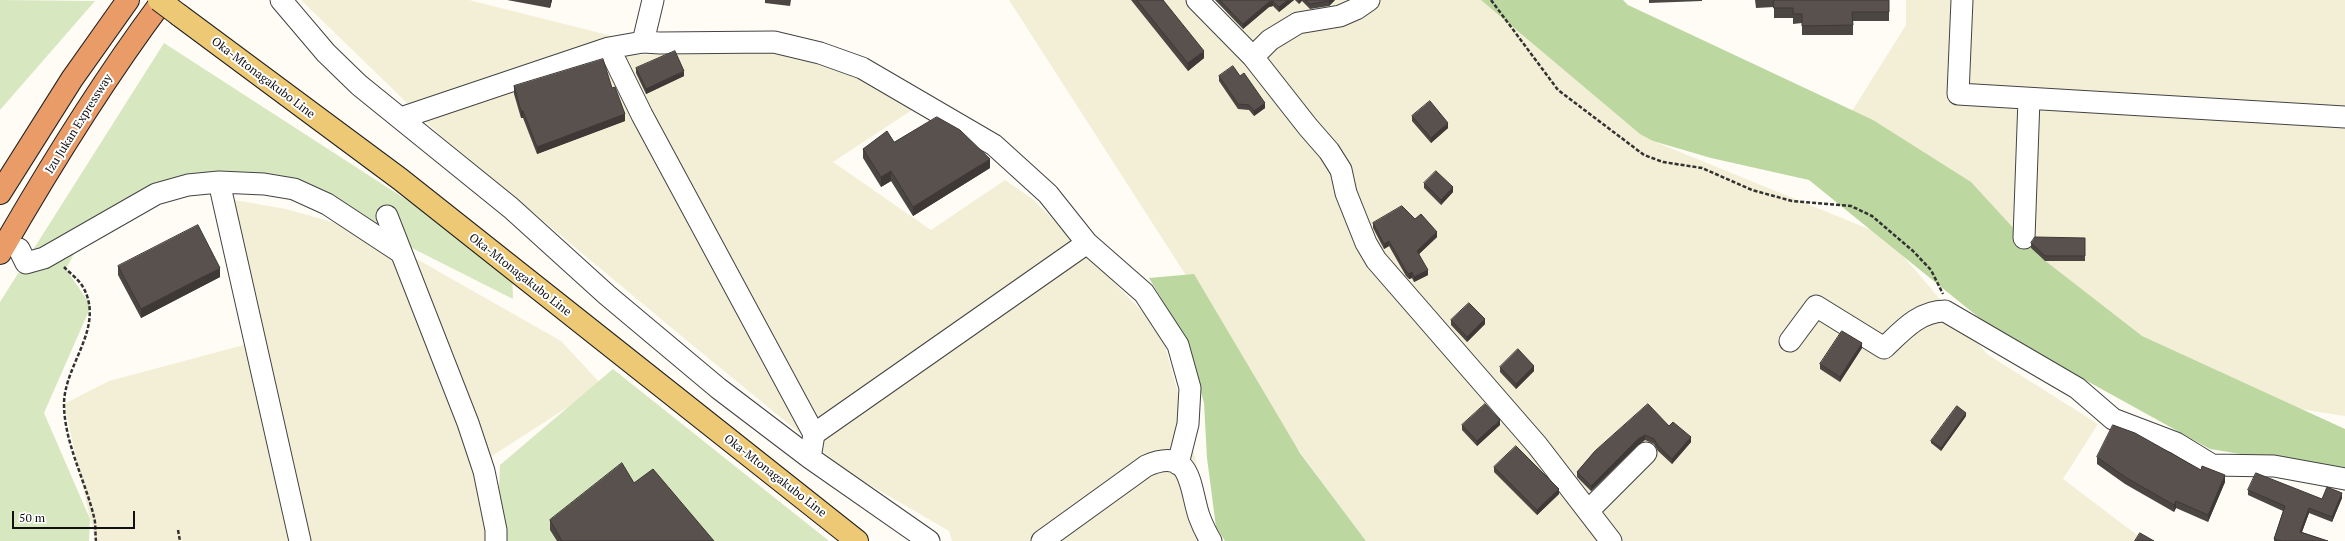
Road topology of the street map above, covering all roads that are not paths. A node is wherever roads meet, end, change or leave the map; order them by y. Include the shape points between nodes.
1 (124, 0) edge
2 (128, 0) edge
3 (159, 0) edge
4 (163, 0) edge
5 (281, 0) edge
6 (653, 0) edge
7 (1197, 0) edge
8 (1369, 0) edge
9 (1962, 0) edge
10 (106, 30) junction
11 (643, 42) junction
12 (609, 48) junction
13 (1253, 57) junction
14 (2029, 99) junction
15 (2345, 117) edge
16 (401, 118) junction
17 (219, 182) junction
18 (0, 193) edge
19 (387, 216) dead end
20 (2024, 238) dead end
21 (1087, 243) junction
22 (9, 251) edge
23 (400, 252) junction
24 (1790, 341) dead end
25 (814, 434) junction
26 (1646, 453) dead end
27 (810, 458) junction
28 (1178, 464) junction
29 (2345, 480) edge
30 (1589, 510) junction
31 (300, 541) edge
32 (496, 541) edge
33 (857, 541) edge
34 (929, 541) edge
35 (1042, 541) edge
36 (1211, 541) edge
37 (1611, 541) edge

1 - 10 highway
2 - 10 highway
3 - 33 main road, Oka-Mtonagakubo Line, bridge via 400,179
4 - 22 highway, Izu Jukan Expressway via 130,44 76,126
5 - 16 street via 326,53 359,85
6 - 11 street
7 - 13 street
8 - 13 street via 1340,16 1298,23 1270,40
9 - 14 street via 1958,94
10 - 18 highway
11 - 12 street
11 - 21 street via 774,42 820,53 862,68 994,145 1048,194
12 - 16 street
12 - 25 street via 642,115
13 - 30 street via 1329,151 1341,170 1346,193 1366,243 1376,260 1537,445
14 - 15 street
14 - 20 street
16 - 27 street via 511,208 607,295 718,388
17 - 22 street via 188,185 156,194 44,258 26,263
17 - 23 street via 264,184 294,189 327,204
17 - 31 street
19 - 23 street
21 - 25 street
21 - 28 street via 1144,293 1178,344 1190,388 1188,424
23 - 32 street via 468,423 484,471
24 - 29 street via 1816,306 1884,348 1918,317 1934,311 1945,311 2077,388 2113,420 2176,443 2212,465 2274,466
25 - 27 street
26 - 30 street
27 - 34 street
28 - 35 street via 1159,460 1146,466
28 - 36 street via 1191,480 1199,515
30 - 37 street

